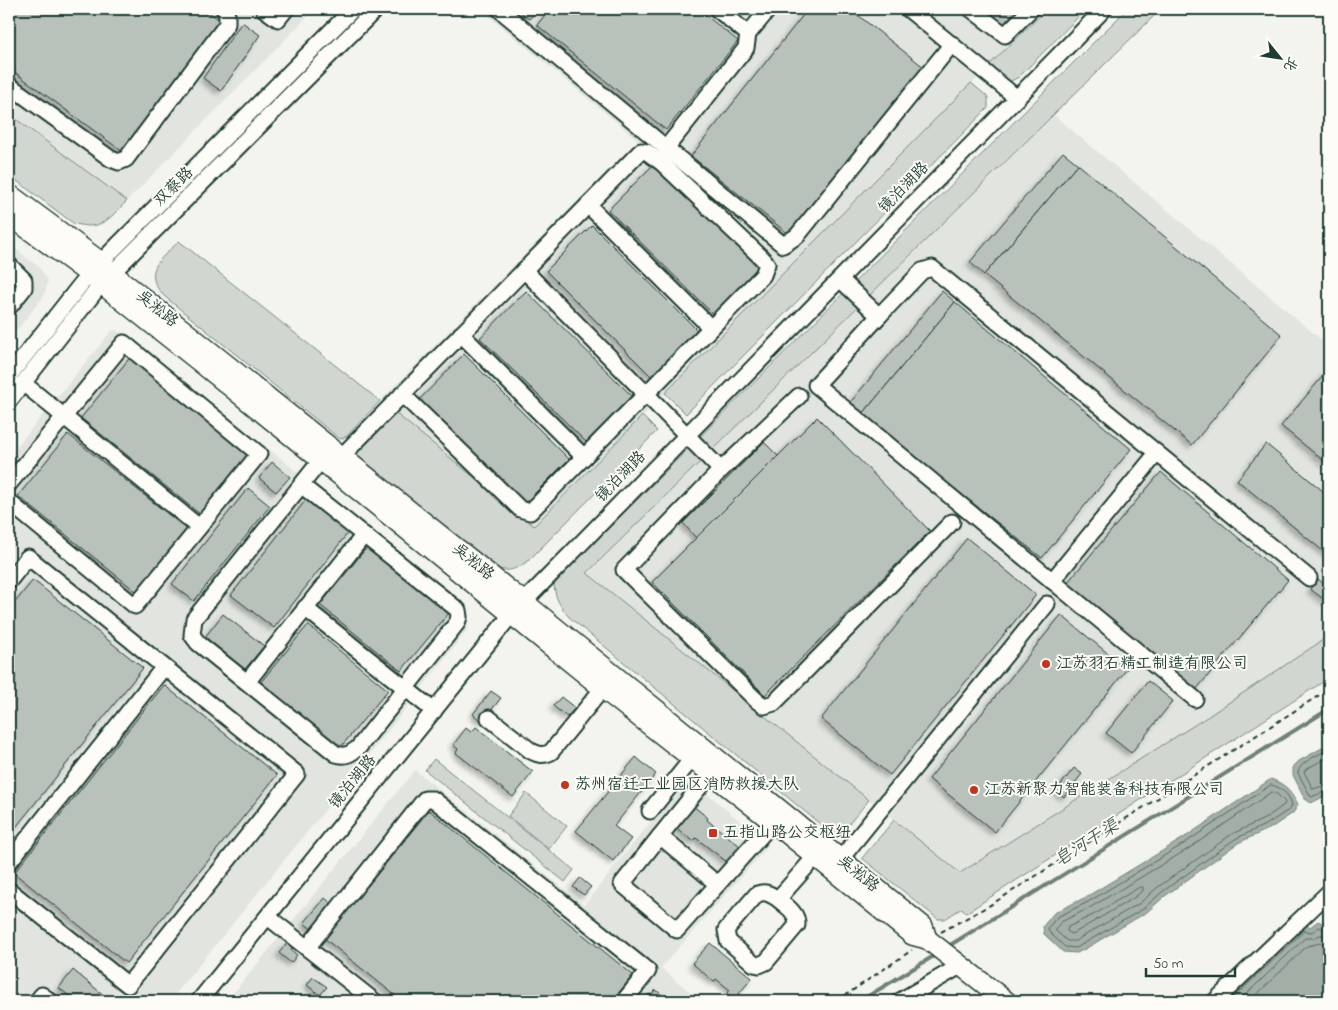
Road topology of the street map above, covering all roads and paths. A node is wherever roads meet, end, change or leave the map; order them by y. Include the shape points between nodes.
1 (224, 9) edge
2 (264, 9) edge
3 (286, 9) edge
4 (353, 9) edge
5 (376, 9) edge
6 (499, 9) edge
7 (717, 9) edge
8 (769, 9) edge
9 (908, 9) edge
10 (971, 9) edge
11 (1031, 9) edge
12 (1104, 9) edge
13 (748, 34) junction
14 (952, 44) junction
15 (9, 86) edge
16 (1017, 98) junction
17 (666, 148) junction
18 (9, 194) edge
19 (588, 205) junction
20 (9, 215) edge
21 (9, 265) edge
22 (524, 270) junction
23 (101, 273) junction
24 (840, 279) junction
25 (9, 307) edge
26 (879, 316) junction
27 (711, 328) junction
28 (461, 334) junction
29 (9, 376) edge
30 (23, 383) junction
31 (402, 394) junction
32 (646, 394) junction
33 (798, 396) dead end
34 (9, 400) edge
35 (64, 417) junction
36 (687, 435) junction
37 (1157, 452) junction
38 (584, 457) junction
39 (331, 461) junction
40 (721, 470) junction
41 (9, 484) edge
42 (301, 485) junction
43 (9, 502) edge
44 (952, 522) dead end
45 (199, 527) junction
46 (364, 535) junction
47 (1309, 578) dead end
48 (9, 581) edge
49 (1052, 581) junction
50 (1047, 604) dead end
51 (306, 608) junction
52 (518, 608) junction
53 (164, 667) junction
54 (247, 682) junction
55 (405, 688) junction
56 (603, 688) junction
57 (1329, 689) edge
58 (1194, 699) dead end
59 (434, 711) junction
60 (490, 718) dead end
61 (697, 753) junction
62 (711, 773) junction
63 (650, 811) dead end
64 (773, 822) junction
65 (660, 836) junction
66 (815, 857) junction
67 (9, 862) edge
68 (836, 865) junction
69 (717, 884) junction
70 (9, 890) edge
71 (1329, 892) edge
72 (778, 899) junction
73 (268, 916) junction
74 (927, 939) junction
75 (307, 948) junction
76 (960, 966) junction
77 (37, 1001) edge
78 (50, 1001) edge
79 (199, 1001) edge
80 (374, 1001) edge
81 (624, 1001) edge
82 (837, 1001) edge
83 (900, 1001) edge
84 (1006, 1001) edge
85 (1215, 1001) edge

1 - 15 street via 227,24 126,159 119,162
2 - 3 street via 278,19
4 - 23 street, 双蔡路
5 - 23 street, 双蔡路
6 - 17 street
7 - 13 street
8 - 13 street
9 - 14 street
10 - 11 street via 1005,35
12 - 16 street, 镜泊湖路
13 - 17 street via 746,48
14 - 16 street
14 - 17 street via 797,236 783,246
16 - 24 street, 镜泊湖路
18 - 23 main road, 吴淞路
19 - 22 street
19 - 27 street
19 - 27 street via 641,150 662,163 762,258 767,264 763,275
20 - 23 main road, 吴淞路
21 - 25 street via 24,280 24,288
22 - 28 street
22 - 32 street
23 - 29 street, 双蔡路
23 - 30 street, 双蔡路
23 - 39 main road, 吴淞路
24 - 26 street
24 - 36 street, 镜泊湖路
26 - 37 street via 922,271 932,268
26 - 49 street via 816,385
27 - 32 street
28 - 31 street
28 - 38 street
30 - 34 street, 双蔡路
30 - 35 street
31 - 38 street via 525,512 530,512
31 - 39 street
32 - 36 street
32 - 38 street
33 - 40 street
35 - 41 street
35 - 45 street
35 - 45 street via 124,343 147,361 259,454
36 - 40 street
36 - 52 street, 镜泊湖路
37 - 47 street
37 - 49 street
39 - 42 street
39 - 52 main road, 吴淞路
40 - 44 street via 624,570 764,706 774,703
42 - 46 street
42 - 54 street via 194,619 192,635 198,643
43 - 45 street via 135,606
46 - 51 street
46 - 55 street via 458,610 457,623
48 - 53 street via 28,557
49 - 58 street
50 - 68 street
51 - 54 street
51 - 55 street
52 - 56 main road, 吴淞路
52 - 59 street, 镜泊湖路
52 - 61 main road, 吴淞路
53 - 67 street
53 - 70 street via 297,774 128,985
54 - 55 street via 336,754 343,756 358,748
55 - 59 street
56 - 60 street via 551,752 545,755 531,751
56 - 61 main road, 吴淞路
57 - 74 path via 992,904
59 - 73 street, 镜泊湖路
61 - 62 main road, 吴淞路
61 - 63 street
61 - 68 main road, 吴淞路
62 - 64 main road, 吴淞路
62 - 65 street
64 - 66 main road, 吴淞路
64 - 69 street
65 - 69 street
65 - 69 street via 622,884 636,896 677,930
66 - 68 main road, 吴淞路
66 - 72 street
68 - 74 main road, 吴淞路 via 912,935
71 - 85 street
72 - 72 street via 795,915 797,925 766,962 754,964 728,941 726,930 757,894 768,893
73 - 75 street
73 - 79 street, 镜泊湖路
74 - 76 main road, 吴淞路
74 - 82 path
75 - 80 street
75 - 81 street via 425,799 433,799 648,971
76 - 83 street
76 - 84 main road, 吴淞路
77 - 78 street via 42,995

